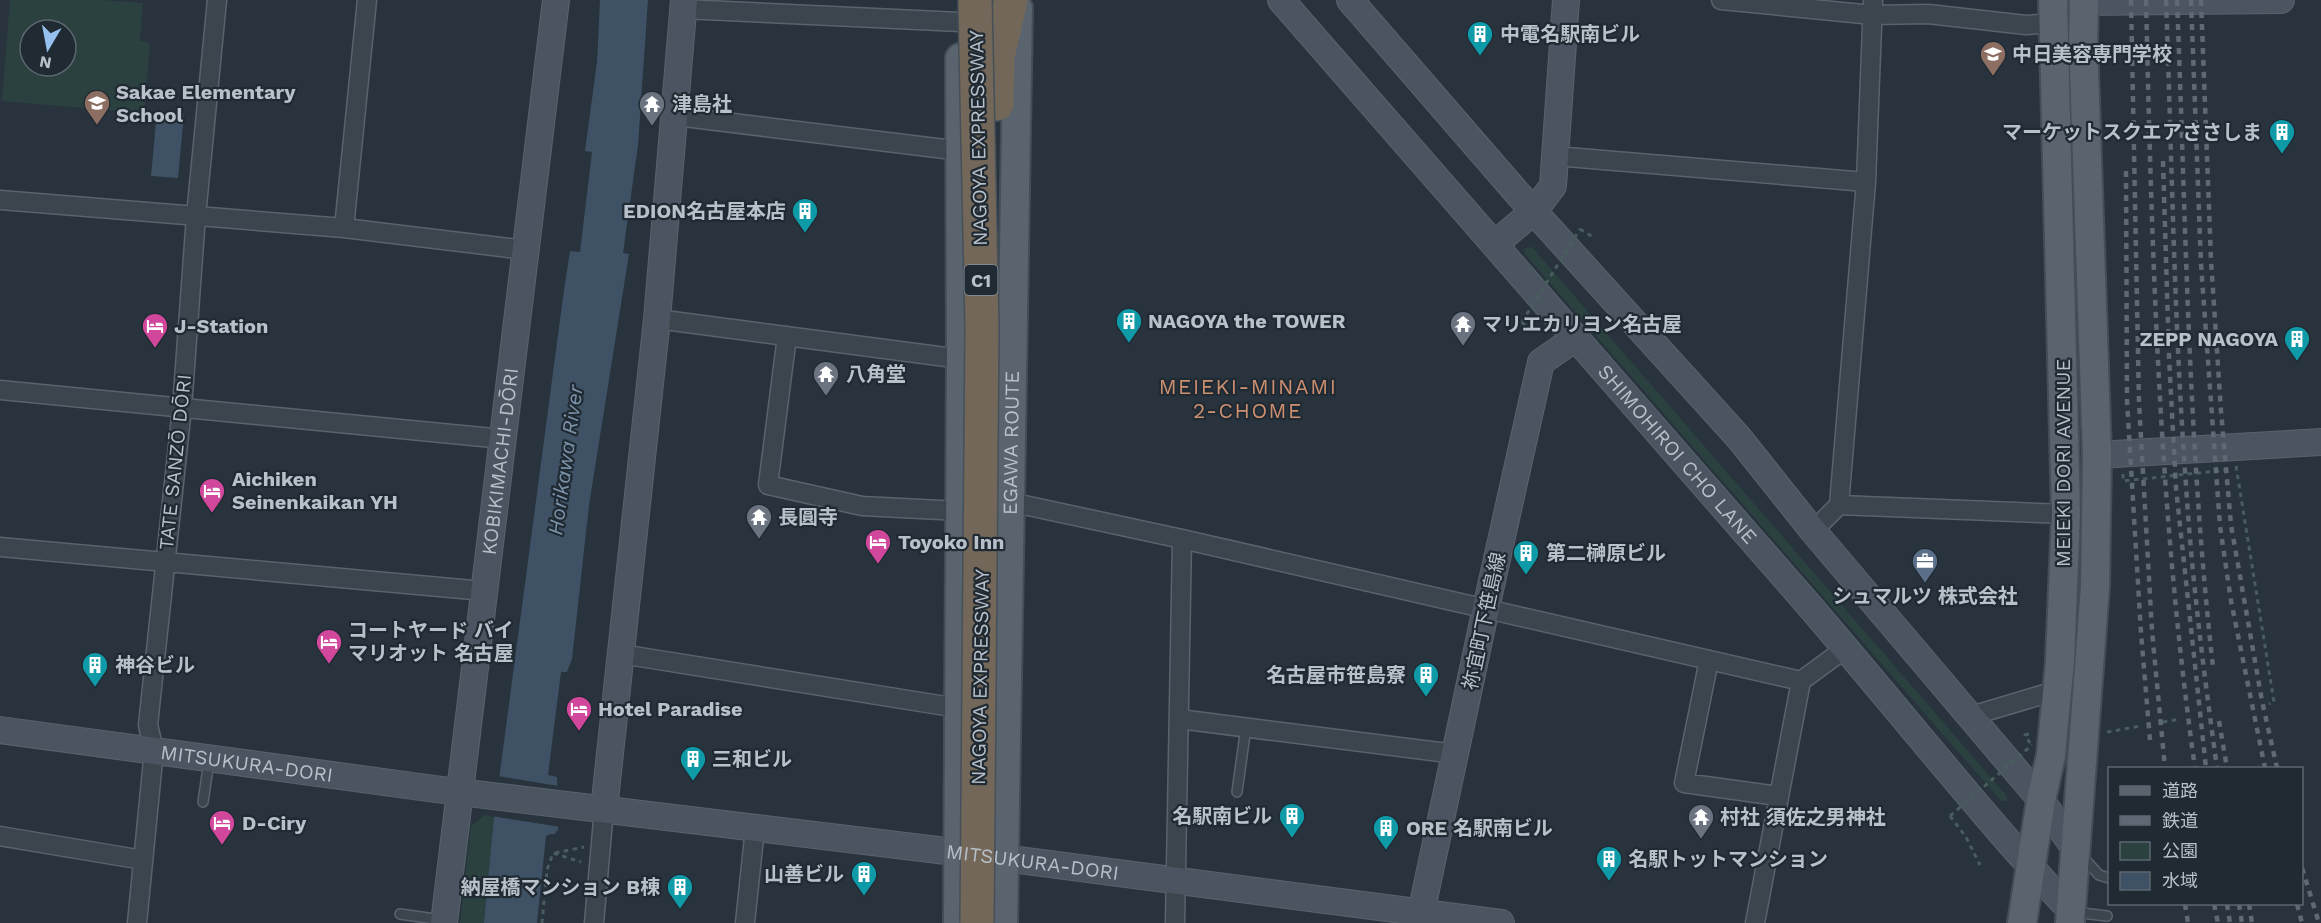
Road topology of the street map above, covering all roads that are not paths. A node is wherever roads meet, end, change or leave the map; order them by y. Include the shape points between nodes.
1 (217, 0) edge
2 (367, 0) edge
3 (556, 0) edge
4 (1011, 0) edge
5 (1018, 0) edge
6 (1281, 0) edge
7 (1350, 0) edge
8 (1566, 0) edge
9 (1721, 0) edge
10 (2281, 0) edge
11 (2083, 1) edge
12 (684, 4) edge
13 (965, 7) edge
14 (1873, 8) edge
15 (2054, 11) edge
16 (2083, 42) junction
17 (676, 116) junction
18 (961, 151) junction
19 (1555, 156) junction
20 (1866, 182) junction
21 (0, 200) edge
22 (1534, 212) junction
23 (196, 216) junction
24 (344, 228) junction
25 (1494, 244) junction
26 (526, 250) junction
27 (657, 319) junction
28 (787, 336) junction
29 (1577, 337) junction
30 (961, 359) junction
31 (0, 390) edge
32 (182, 408) junction
33 (503, 439) junction
34 (2321, 442) edge
35 (2097, 454) junction
36 (960, 501) junction
37 (1010, 502) junction
38 (1839, 505) junction
39 (2066, 514) junction
40 (1813, 531) junction
41 (1182, 539) junction
42 (0, 547) edge
43 (982, 560) junction
44 (165, 563) junction
45 (484, 591) junction
46 (1486, 608) junction
47 (1846, 648) junction
48 (621, 654) junction
49 (1709, 660) junction
50 (1801, 681) junction
51 (2058, 690) junction
52 (958, 708) junction
53 (1971, 716) junction
54 (1179, 719) junction
55 (1246, 727) junction
56 (0, 730) edge
57 (154, 750) junction
58 (1455, 754) junction
59 (209, 758) junction
60 (459, 791) junction
61 (1238, 792) dead end
62 (1778, 795) junction
63 (2041, 800) junction
64 (203, 802) dead end
65 (604, 809) junction
66 (755, 828) junction
67 (0, 836) edge
68 (2075, 849) junction
69 (957, 853) junction
70 (1004, 858) junction
71 (143, 860) junction
72 (2030, 868) junction
73 (2108, 878) edge
74 (1174, 882) junction
75 (400, 914) dead end
76 (2107, 916) dead end
77 (2070, 917) edge
78 (1420, 918) edge
79 (444, 921) edge
80 (137, 923) edge
81 (594, 923) edge
82 (745, 923) edge
83 (958, 923) edge
84 (977, 923) edge
85 (1003, 923) edge
86 (1174, 923) edge
87 (1501, 923) edge
88 (1755, 923) edge
89 (2022, 923) edge

1 - 23 street, TATE SANZŌ DŌRI
2 - 24 street
3 - 26 street, KOBIKIMACHI-DŌRI
4 - 43 highway via 998,57 997,481
5 - 37 main road, EGAWA ROUTE
6 - 25 street, SHIMOHIROI CHO LANE
7 - 22 street
8 - 19 street
9 - 14 street
10 - 11 street
11 - 15 street
11 - 16 main road, MEIEKI DORI AVENUE
12 - 13 street
12 - 17 street
13 - 18 main road
13 - 43 highway, NAGOYA EXPRESSWAY / C1, bridge via 982,328
14 - 15 street via 2026,25
14 - 20 street
15 - 16 street
15 - 39 main road, MEIEKI DORI AVENUE
16 - 35 main road, MEIEKI DORI AVENUE
17 - 18 street
17 - 27 street
18 - 30 main road
19 - 20 street
19 - 22 street via 1553,186
20 - 38 street
21 - 23 street
22 - 25 street
22 - 40 street via 1739,438
23 - 24 street
23 - 32 street, TATE SANZŌ DŌRI
24 - 26 street
25 - 29 street, SHIMOHIROI CHO LANE
26 - 33 street, KOBIKIMACHI-DŌRI
27 - 28 street
27 - 48 street
28 - 30 street
28 - 36 street via 768,485 862,506
29 - 46 street, 祢宜町下笹島線 via 1541,362
29 - 47 street, SHIMOHIROI CHO LANE
30 - 36 main road
31 - 32 street
32 - 33 street
32 - 44 street, TATE SANZŌ DŌRI
33 - 45 street, KOBIKIMACHI-DŌRI
34 - 35 street
35 - 68 main road, MEIEKI DORI AVENUE via 2096,586
36 - 37 street
36 - 52 main road
37 - 41 street
37 - 70 main road, EGAWA ROUTE
38 - 39 street
38 - 40 street
39 - 51 main road, MEIEKI DORI AVENUE
40 - 53 street
41 - 46 street
41 - 54 street
42 - 44 street
43 - 84 highway, NAGOYA EXPRESSWAY / C1, bridge
44 - 45 street
44 - 57 street, TATE SANZŌ DŌRI via 148,725
45 - 60 street, KOBIKIMACHI-DŌRI
46 - 49 street
46 - 58 street, 祢宜町下笹島線
47 - 50 street
47 - 72 street, SHIMOHIROI CHO LANE
48 - 52 street
48 - 65 street
49 - 50 street
49 - 62 street via 1684,783
50 - 62 street
51 - 53 street
51 - 63 main road, MEIEKI DORI AVENUE via 2051,755
52 - 69 main road
53 - 63 street
54 - 55 street
54 - 74 street
55 - 58 street
55 - 61 lane
56 - 57 street, MITSUKURA-DORI
57 - 59 street, MITSUKURA-DORI
57 - 71 street, TATE SANZŌ DŌRI
58 - 78 street, 祢宜町下笹島線
59 - 60 street, MITSUKURA-DORI
59 - 64 lane
60 - 65 street, MITSUKURA-DORI
60 - 79 street, KOBIKIMACHI-DŌRI
62 - 88 street
63 - 68 street
63 - 72 main road, MEIEKI DORI AVENUE
65 - 66 street, MITSUKURA-DORI
65 - 81 street
66 - 69 street, MITSUKURA-DORI
66 - 82 street
67 - 71 street
68 - 73 lane via 2099,875
68 - 77 main road, MEIEKI DORI AVENUE
69 - 70 street, MITSUKURA-DORI
69 - 83 main road
70 - 74 street, MITSUKURA-DORI
70 - 85 main road, EGAWA ROUTE
71 - 80 street, TATE SANZŌ DŌRI
72 - 77 street, SHIMOHIROI CHO LANE
72 - 89 main road, MEIEKI DORI AVENUE
74 - 78 street, MITSUKURA-DORI
74 - 86 street
75 - 79 lane
76 - 77 lane
78 - 87 street, MITSUKURA-DORI

